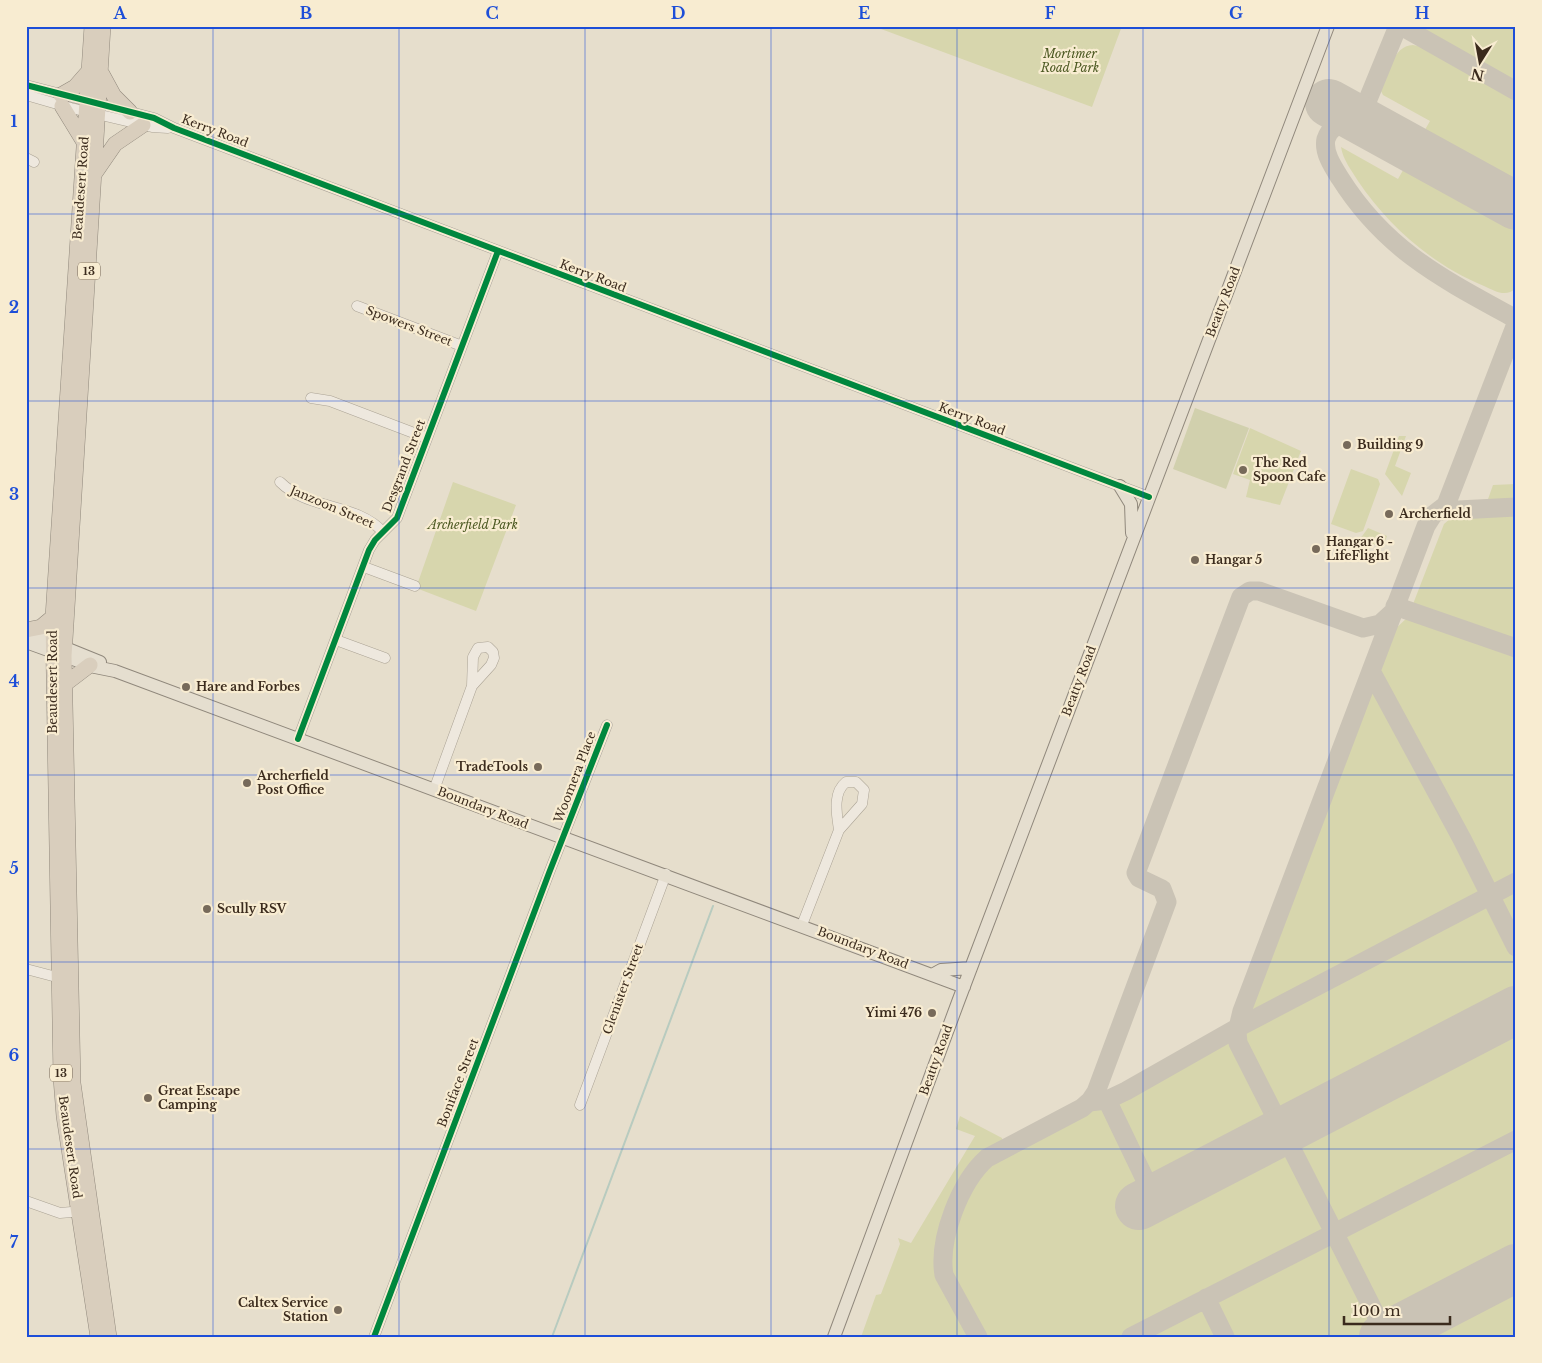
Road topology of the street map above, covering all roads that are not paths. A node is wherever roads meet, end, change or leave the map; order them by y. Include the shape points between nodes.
1 (92, 26) edge
2 (103, 26) edge
3 (1328, 26) edge
4 (95, 72) junction
5 (26, 85) edge
6 (26, 95) edge
7 (61, 101) junction
8 (92, 108) junction
9 (130, 112) junction
10 (143, 125) junction
11 (174, 128) junction
12 (84, 142) junction
13 (95, 173) junction
14 (498, 251) junction
15 (356, 306) dead end
16 (462, 346) junction
17 (311, 398) dead end
18 (427, 438) junction
19 (280, 482) dead end
20 (1120, 486) junction
21 (1149, 497) junction
22 (383, 532) junction
23 (1126, 557) junction
24 (364, 567) junction
25 (415, 586) dead end
26 (53, 617) junction
27 (26, 631) edge
28 (336, 640) junction
29 (26, 642) edge
30 (58, 649) junction
31 (385, 658) dead end
32 (90, 665) junction
33 (115, 671) junction
34 (65, 684) junction
35 (472, 686) dead end
36 (607, 725) dead end
37 (298, 739) junction
38 (434, 790) junction
39 (839, 830) dead end
40 (563, 837) junction
41 (666, 874) junction
42 (802, 925) junction
43 (971, 968) junction
44 (26, 969) edge
45 (932, 975) junction
46 (65, 979) junction
47 (964, 987) junction
48 (580, 1105) dead end
49 (26, 1201) edge
50 (84, 1211) junction
51 (98, 1337) edge
52 (109, 1337) edge
53 (374, 1337) edge
54 (834, 1337) edge

1 - 4 highway, Beaudesert Road / 13
2 - 4 highway, Beaudesert Road / 13
3 - 21 main road, Beatty Road
4 - 7 highway
4 - 8 highway, Beaudesert Road / 13
4 - 9 highway
5 - 7 street, Kerry Road
6 - 7 street, Kerry Road
7 - 8 street, Kerry Road
7 - 12 highway
8 - 9 street, Kerry Road
8 - 10 street, Kerry Road
8 - 12 highway, Beaudesert Road / 13
8 - 13 highway, Beaudesert Road / 13
9 - 11 street, Kerry Road via 154,118
10 - 11 street, Kerry Road
10 - 13 highway via 115,144
11 - 14 street, Kerry Road
12 - 26 highway, Beaudesert Road / 13
13 - 30 highway, Beaudesert Road / 13
14 - 16 street, Desgrand Street
14 - 20 street, Kerry Road
15 - 16 street, Spowers Street
16 - 18 street, Desgrand Street
17 - 18 street via 330,401
18 - 22 street, Desgrand Street via 397,518
19 - 22 street, Janzoon Street via 294,492 372,522
20 - 21 street, Kerry Road
20 - 23 main road via 1131,504 1134,527
21 - 23 main road, Beatty Road
22 - 24 street, Desgrand Street via 372,544
23 - 43 main road, Beatty Road
24 - 25 street
24 - 28 street, Desgrand Street
26 - 27 highway via 41,627
26 - 30 highway, Beaudesert Road / 13
27 - 30 main road, Boundary Road
28 - 31 street
28 - 37 street, Desgrand Street
29 - 30 main road, Boundary Road
30 - 32 main road, Boundary Road
30 - 33 main road, Boundary Road via 97,660
30 - 34 highway, Beaudesert Road / 13
30 - 46 highway, Beaudesert Road / 13
32 - 33 main road, Boundary Road
32 - 34 highway
33 - 37 main road, Boundary Road
34 - 46 highway, Beaudesert Road / 13
35 - 38 street
36 - 40 street, Woomera Place
37 - 38 main road, Boundary Road
38 - 40 main road, Boundary Road
39 - 42 street
40 - 41 main road, Boundary Road
40 - 53 street, Boniface Street
41 - 42 main road, Boundary Road
41 - 48 street, Glenister Street
42 - 45 main road, Boundary Road
43 - 45 main road via 941,970
43 - 47 main road, Beatty Road
44 - 46 street
45 - 47 main road, Boundary Road
46 - 50 highway, Beaudesert Road / 13
47 - 54 main road, Beatty Road
49 - 50 street via 60,1213
50 - 51 highway, Beaudesert Road / 13
50 - 52 highway, Beaudesert Road / 13

